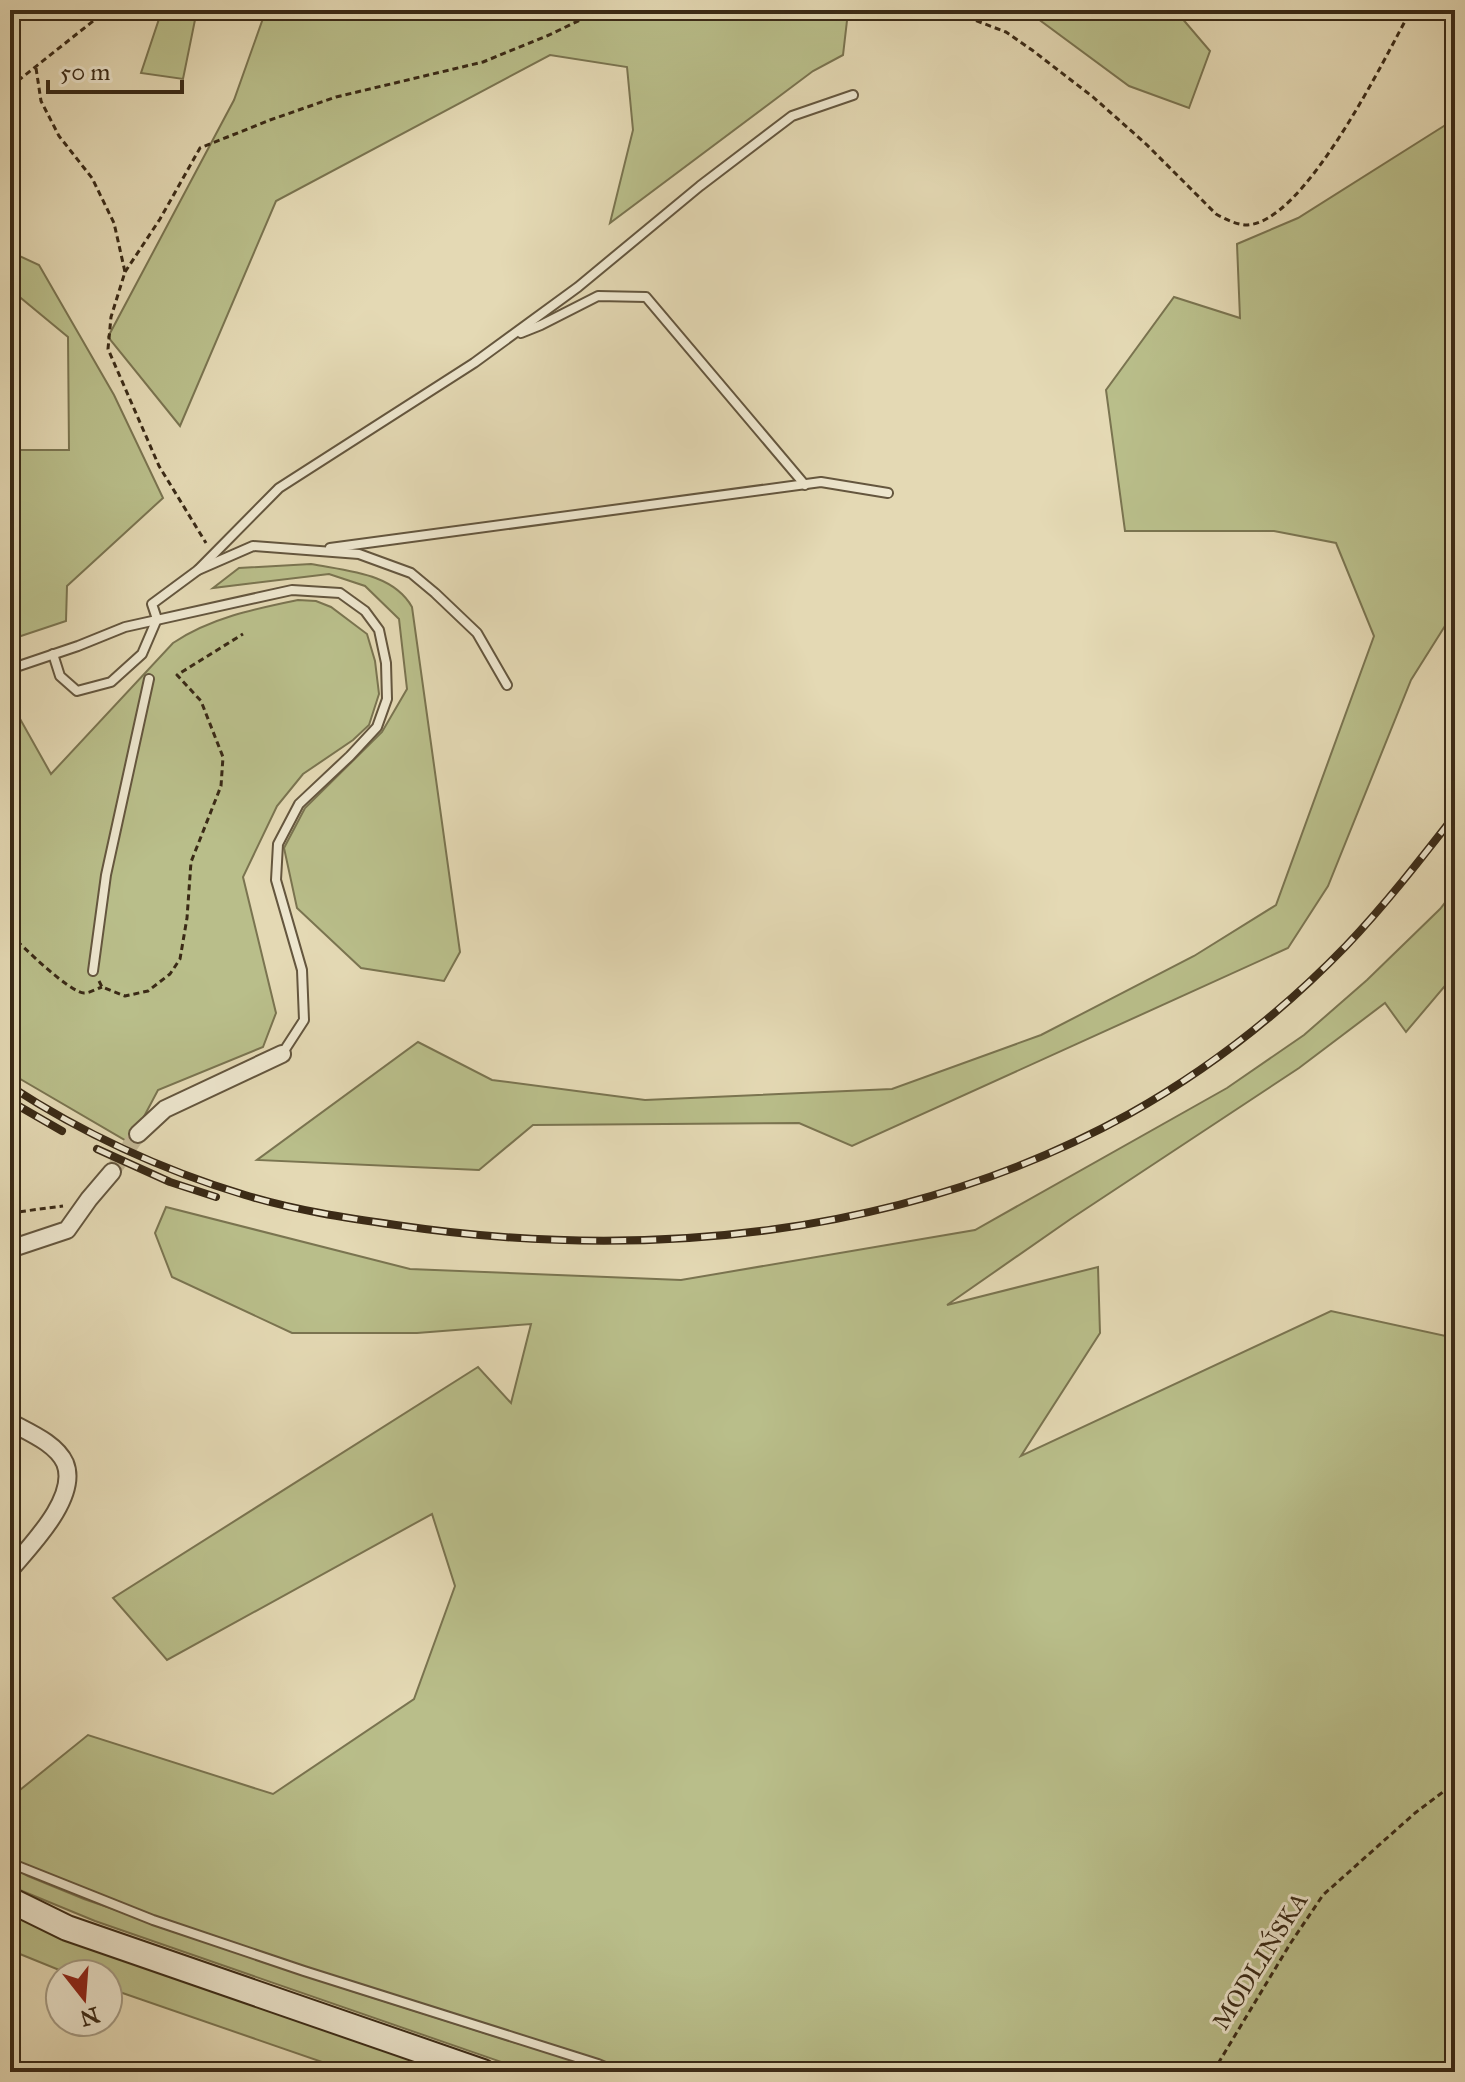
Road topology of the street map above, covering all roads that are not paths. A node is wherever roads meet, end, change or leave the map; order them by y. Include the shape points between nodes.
1 (853, 95) dead end
2 (510, 336) junction
3 (805, 485) junction
4 (888, 493) dead end
5 (314, 550) junction
6 (198, 570) junction
7 (157, 619) junction
8 (53, 654) junction
9 (10, 669) edge
10 (149, 679) dead end
11 (507, 685) dead end
12 (93, 971) road end
13 (282, 1054) joint
14 (138, 1134) tunnel mouth
15 (112, 1172) tunnel mouth
16 (10, 1249) edge
17 (10, 1422) edge
18 (10, 1570) edge
19 (10, 1863) edge
20 (10, 1900) edge
21 (483, 2072) edge
22 (617, 2072) edge

1 - 2 lane via 792,116
2 - 3 lane via 598,296 646,297
2 - 6 lane via 279,488
3 - 4 lane via 821,482
3 - 5 lane
5 - 6 lane via 253,546
5 - 11 lane via 359,554 411,573 477,633
6 - 7 lane via 152,604
7 - 8 lane
7 - 8 lane via 142,654 111,682 77,691 60,676
7 - 13 lane via 292,590 340,593 365,611 379,630 387,699 377,727 299,804 278,844 276,880 302,970 304,1020
8 - 9 lane
10 - 12 lane via 106,875
13 - 14 street via 165,1109
15 - 16 street via 67,1230
17 - 18 street via 53,1449 65,1462 68,1480 65,1496
19 - 22 lane via 153,1920
20 - 21 main road via 67,1928

